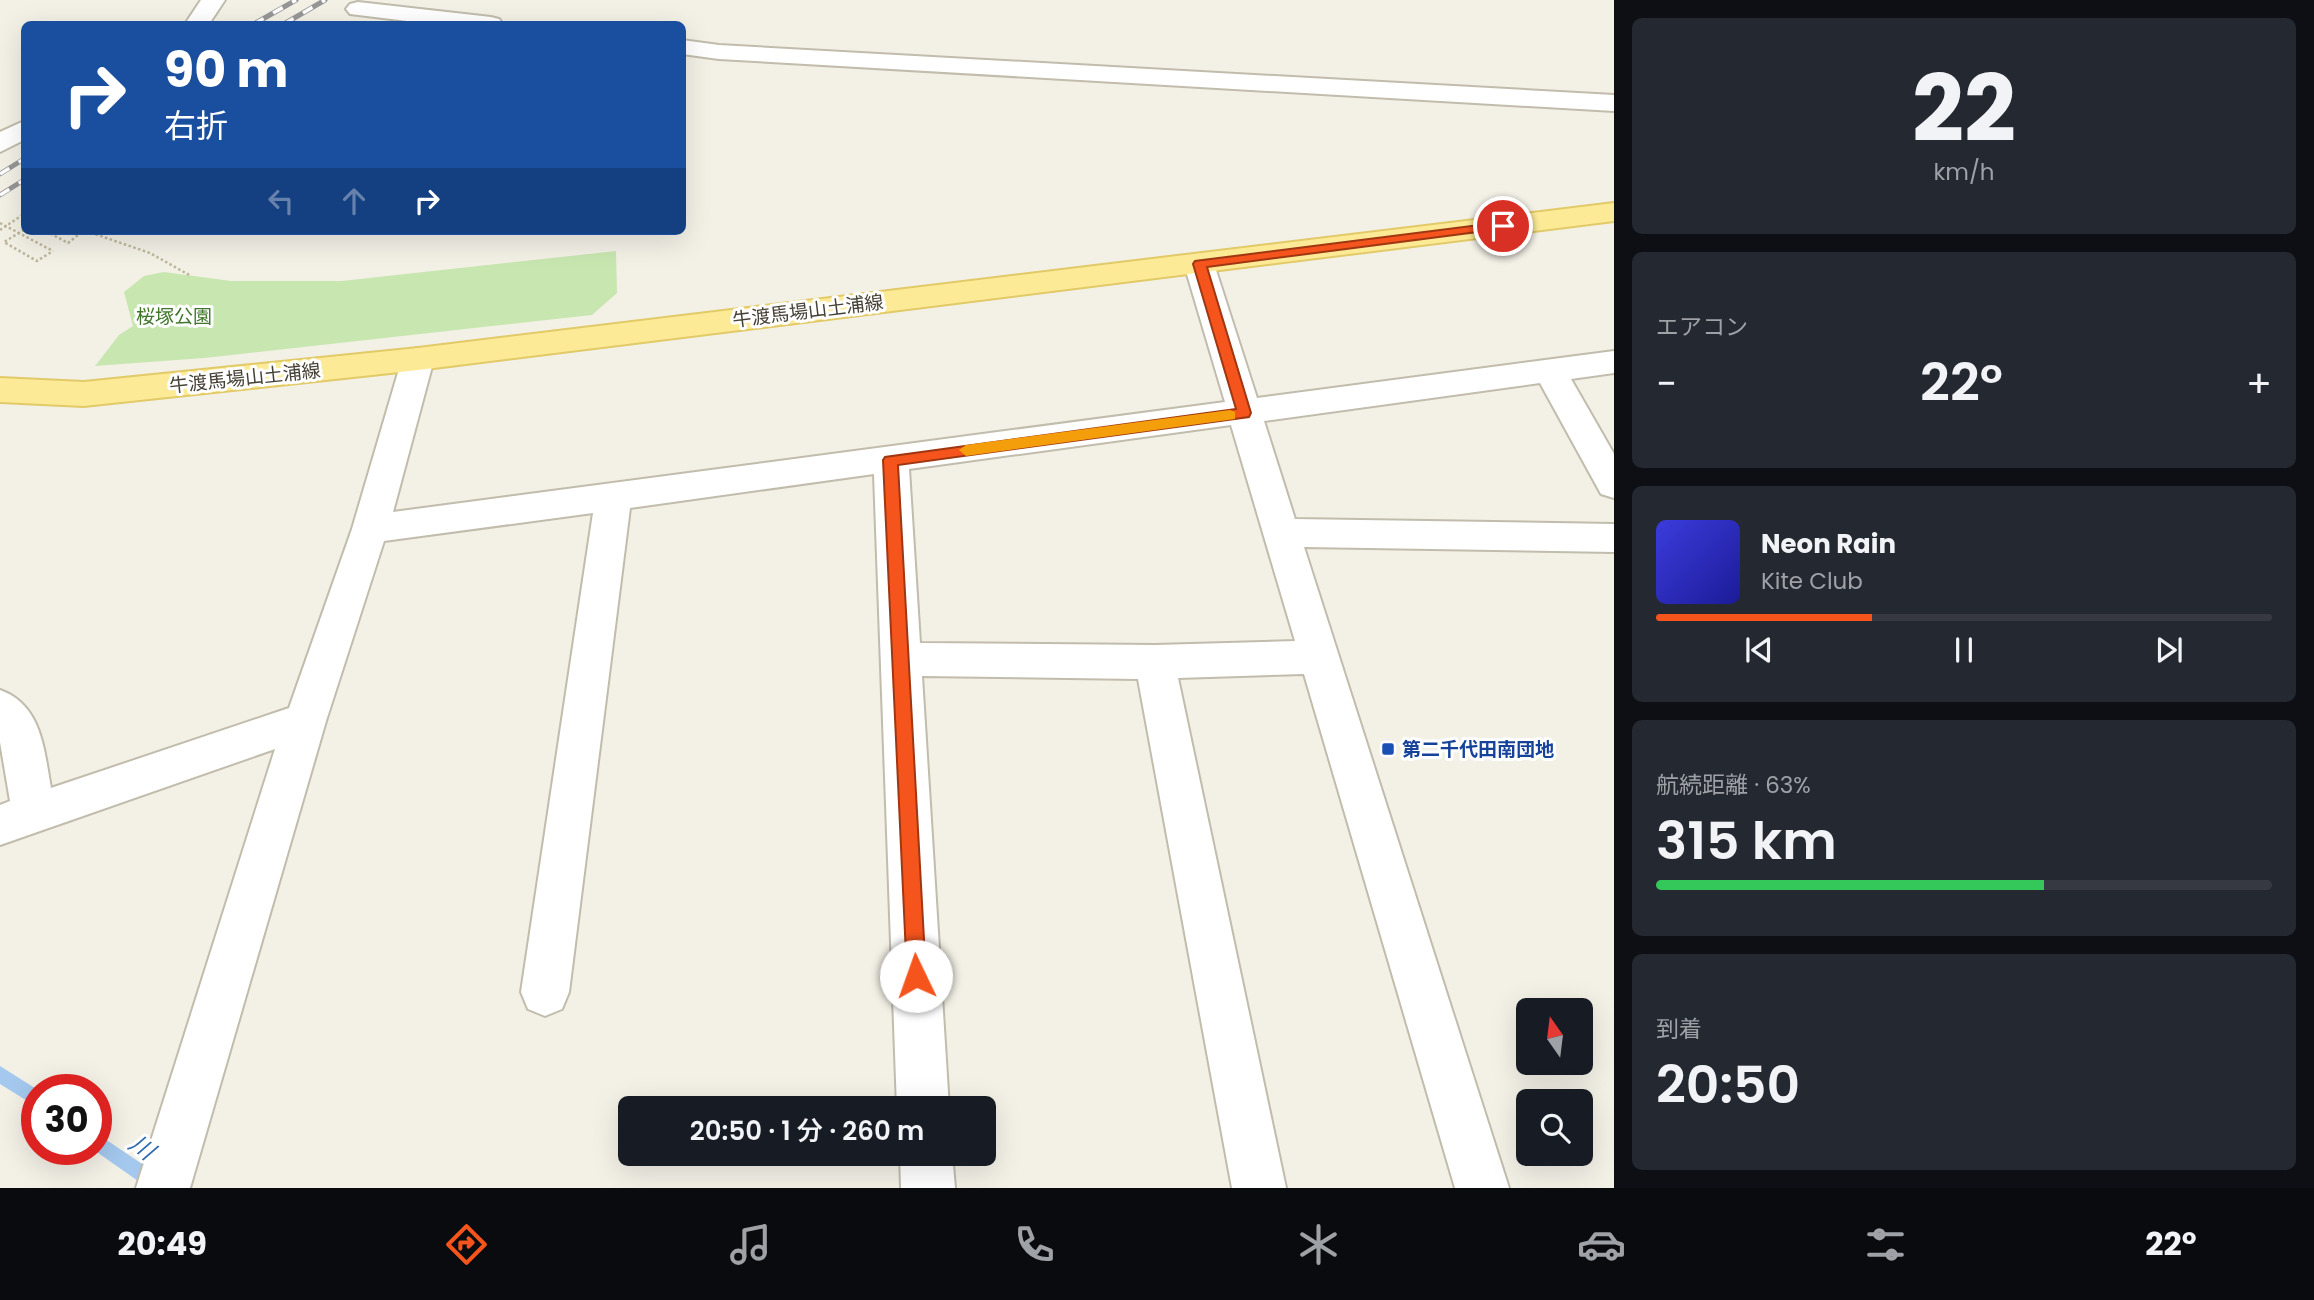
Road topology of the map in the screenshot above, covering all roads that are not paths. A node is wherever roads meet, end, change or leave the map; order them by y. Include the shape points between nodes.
1 (213, 0) edge
2 (358, 9) dead end
3 (199, 21) edge
4 (464, 21) edge
5 (686, 47) edge
6 (1614, 103) edge
7 (21, 131) edge
8 (0, 144) edge
9 (1614, 212) edge
10 (1199, 264) junction
11 (418, 359) junction
12 (1614, 362) edge
13 (1549, 371) junction
14 (0, 390) edge
15 (1244, 413) junction
16 (891, 460) junction
17 (1614, 485) edge
18 (613, 497) junction
19 (370, 529) junction
20 (1283, 533) junction
21 (1614, 538) edge
22 (1321, 657) junction
23 (900, 659) junction
24 (1155, 662) junction
25 (0, 708) edge
26 (305, 721) junction
27 (17, 819) edge
28 (545, 992) dead end
29 (922, 1096) edge
30 (927, 1166) edge
31 (167, 1174) edge
32 (928, 1188) edge
33 (1259, 1188) edge
34 (1482, 1188) edge

1 - 3 street
2 - 4 street
5 - 6 street
7 - 8 street
9 - 10 main road, 牛渡馬場山土浦線
10 - 11 main road, 牛渡馬場山土浦線
10 - 15 street
11 - 14 main road, 牛渡馬場山土浦線 via 84,394
11 - 19 street
12 - 13 street
13 - 15 street
13 - 17 street
15 - 16 street
15 - 20 street
16 - 18 street
16 - 23 street
18 - 19 street
18 - 28 street
19 - 26 street
20 - 21 street
20 - 22 street
22 - 24 street
22 - 34 street
23 - 24 street
23 - 29 street
24 - 33 street
25 - 27 street via 19,730
26 - 27 street
26 - 31 street
30 - 32 street

